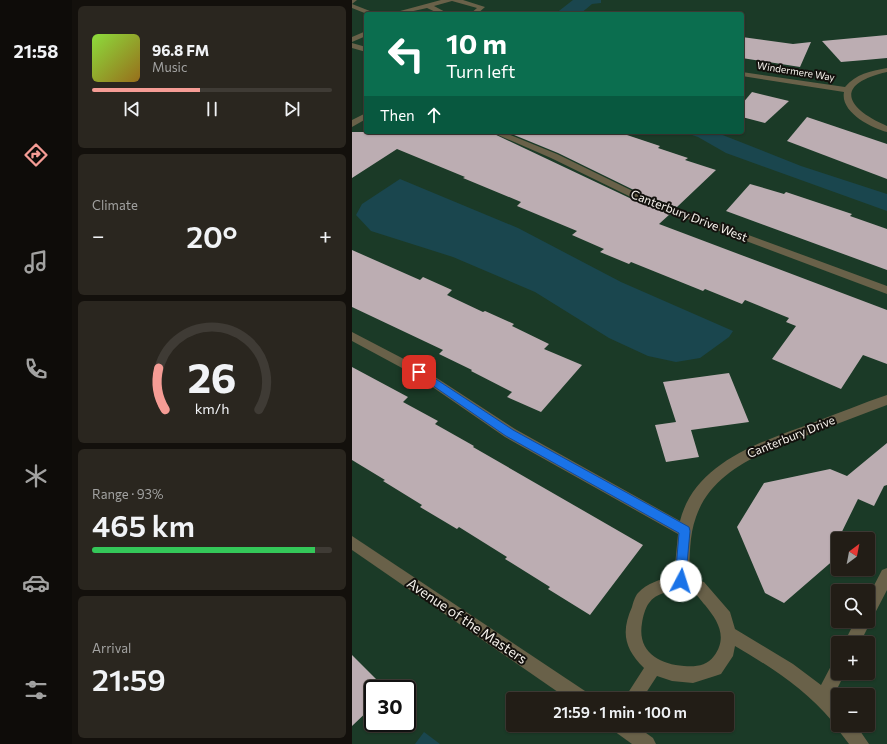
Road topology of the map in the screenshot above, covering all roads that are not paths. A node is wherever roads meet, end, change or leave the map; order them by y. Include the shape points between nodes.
1 (449, 0) edge
2 (455, 0) edge
3 (352, 6) edge
4 (429, 6) junction
5 (368, 12) edge
6 (401, 12) edge
7 (442, 12) edge
8 (476, 12) edge
9 (364, 34) edge
10 (352, 40) edge
11 (352, 45) edge
12 (364, 49) edge
13 (887, 70) edge
14 (744, 74) edge
15 (846, 90) junction
16 (364, 117) edge
17 (352, 124) edge
18 (887, 129) edge
19 (501, 134) edge
20 (887, 290) edge
21 (352, 336) edge
22 (887, 400) edge
23 (685, 531) junction
24 (352, 542) edge
25 (887, 575) edge
26 (681, 581) junction
27 (875, 598) edge
28 (728, 633) junction
29 (654, 667) junction
30 (833, 680) edge
31 (572, 692) edge
32 (637, 692) edge
33 (824, 697) junction
34 (831, 706) edge
35 (630, 732) edge
36 (851, 732) edge
37 (648, 744) edge
38 (860, 744) edge

1 - 4 street
2 - 8 street via 482,7
3 - 5 street
4 - 6 street
4 - 7 street
9 - 10 street
11 - 12 street
13 - 15 street, Windermere Way via 858,78
14 - 15 street, Windermere Way
15 - 18 street, Windermere Way via 847,102 857,114
16 - 17 street
19 - 20 street, Canterbury Drive West via 554,156 640,198
21 - 23 street via 419,372 510,433
22 - 23 street, Canterbury Drive via 762,447 733,462 716,476 699,497
23 - 26 street, Canterbury Drive
24 - 31 street, Avenue of the Masters
25 - 27 street
26 - 28 street via 699,587 725,617
26 - 29 street via 658,587 643,598 635,617 632,635 640,653
28 - 29 street via 727,651 715,668 693,675 672,673
28 - 33 street via 788,669
29 - 32 street
30 - 33 street
33 - 34 street
35 - 37 street
36 - 38 street

